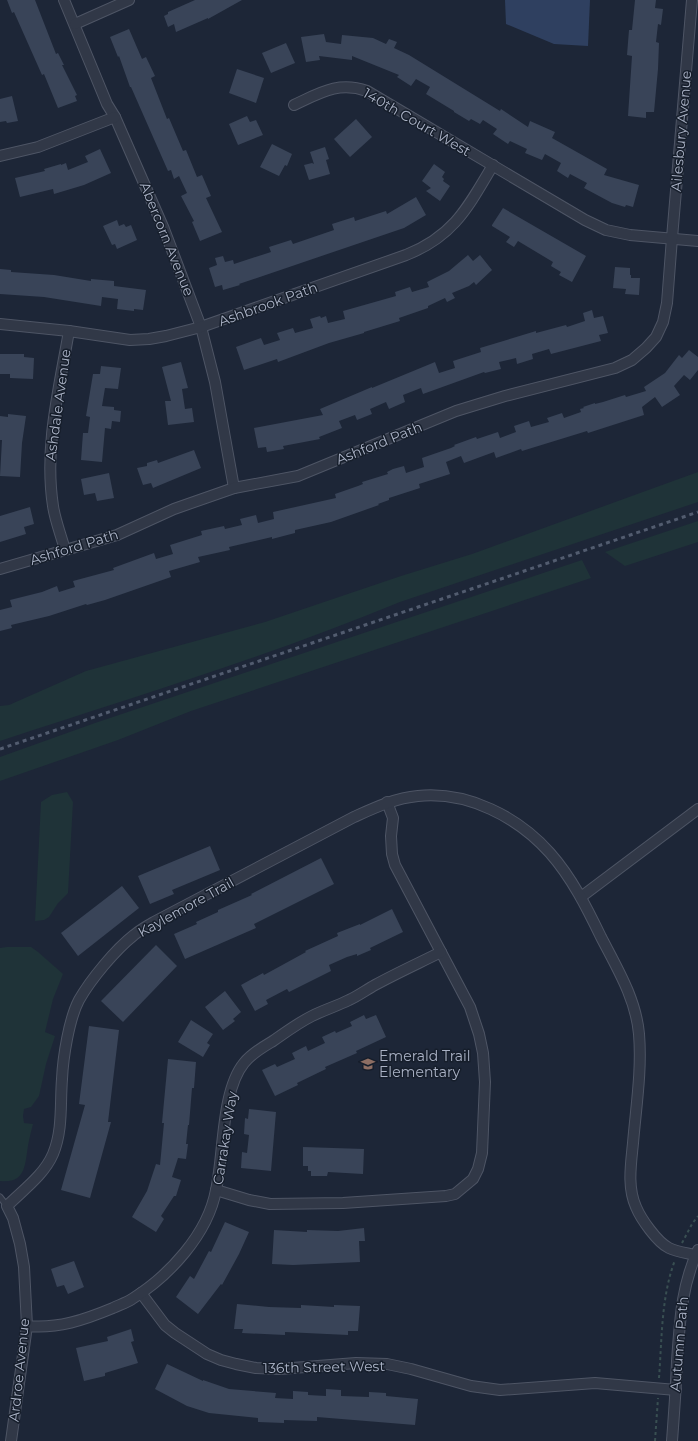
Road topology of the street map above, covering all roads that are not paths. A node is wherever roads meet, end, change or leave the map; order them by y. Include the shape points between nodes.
1 (64, 0) edge
2 (129, 0) edge
3 (692, 0) edge
4 (75, 24) junction
5 (294, 105) dead end
6 (115, 117) junction
7 (0, 156) edge
8 (493, 165) junction
9 (672, 238) junction
10 (698, 241) edge
11 (0, 324) edge
12 (202, 327) junction
13 (69, 331) junction
14 (234, 488) junction
15 (65, 550) junction
16 (0, 569) edge
17 (387, 802) junction
18 (698, 809) edge
19 (581, 897) junction
20 (441, 952) junction
21 (216, 1190) junction
22 (0, 1196) edge
23 (7, 1206) junction
24 (697, 1252) edge
25 (140, 1293) junction
26 (27, 1326) junction
27 (676, 1390) junction
28 (11, 1441) edge
29 (672, 1441) edge

1 - 4 street, Abercorn Avenue
2 - 4 street
3 - 9 street, Ailesbury Avenue
4 - 6 street, Abercorn Avenue via 107,104
5 - 8 street, 140th Court West via 327,90 359,88 375,94
6 - 7 street via 38,146
6 - 12 street, Abercorn Avenue via 164,228
8 - 9 street, 140th Court West via 606,230 630,235
8 - 12 street, Ashbrook Path via 465,212 448,230 428,244 406,255
9 - 10 street, 140th Court West
9 - 14 street, Ashford Path via 664,322 656,337 632,360 615,368 456,411 298,476
11 - 13 street, Ashbrook Path
12 - 13 street, Ashbrook Path via 166,336 130,340
12 - 14 street, Abercorn Avenue via 215,382
13 - 15 street, Ashdale Avenue via 54,413 49,467 53,507
14 - 15 street, Ashford Path via 174,509 117,535
15 - 16 street, Ashford Path
17 - 19 street, Kaylemore Trail via 417,796 456,798 477,803 496,812 527,831 550,853
17 - 20 street via 393,818 392,854 395,865
17 - 23 street, Kaylemore Trail via 154,922 133,935 106,963 79,1001 72,1023 65,1051 59,1132 53,1154 43,1171
18 - 19 street
19 - 24 street, Kaylemore Trail via 630,996 637,1020 640,1056 630,1185 636,1206 652,1233 668,1248
20 - 21 street, Carrakay Way via 290,1028 244,1063 228,1103
20 - 21 street via 470,1007 483,1054 485,1082 482,1153 473,1179 454,1194 439,1198 343,1203 270,1204
21 - 25 street, Carrakay Way via 208,1216 195,1240 156,1283
22 - 23 lane
23 - 26 street, Ardroe Avenue via 13,1218 24,1267
24 - 27 street, Autumn Path via 683,1291
25 - 26 street, Carrakay Way via 131,1300 78,1322 44,1327
25 - 27 street, 136th Street West via 175,1334 221,1360 256,1368 280,1369 350,1363 387,1364 471,1386 500,1390 596,1384
26 - 28 street, Ardroe Avenue
27 - 29 street, Autumn Path

